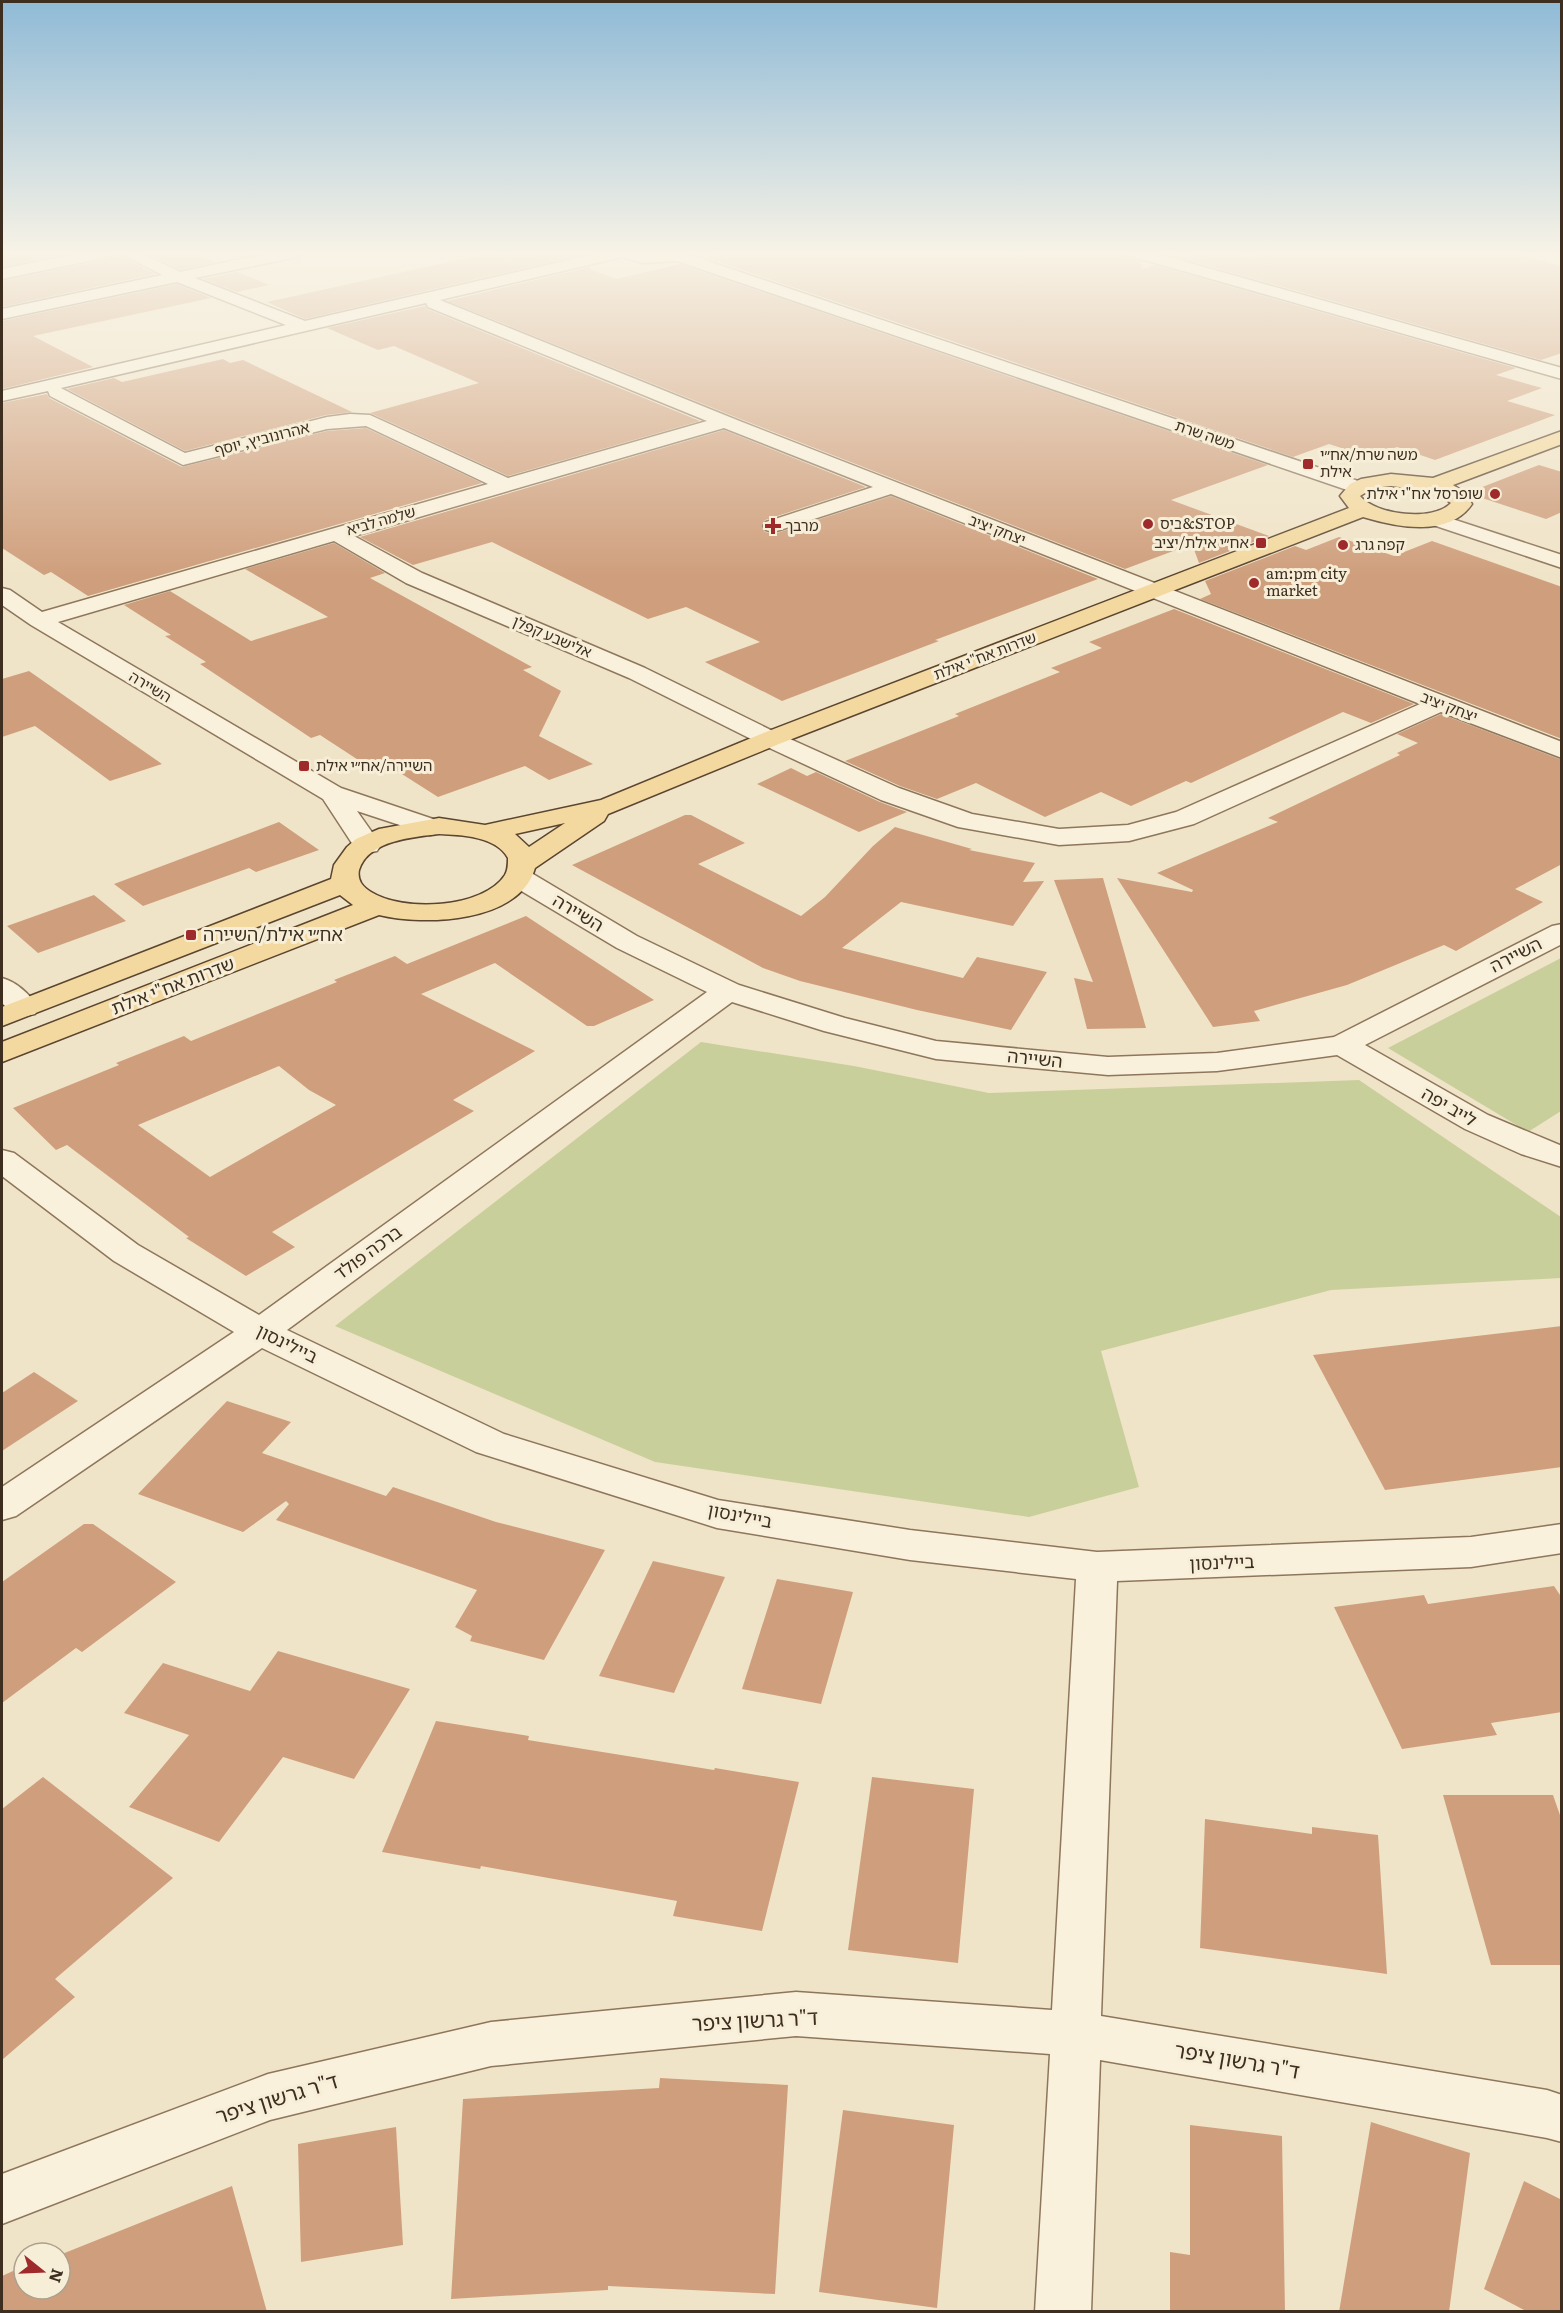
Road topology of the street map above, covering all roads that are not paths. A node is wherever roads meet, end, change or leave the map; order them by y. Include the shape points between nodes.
1 (158, 360) edge
2 (192, 360) edge
3 (573, 360) edge
4 (975, 360) edge
5 (1513, 360) edge
6 (153, 361) joint
7 (1562, 374) edge
8 (56, 392) junction
9 (2, 396) edge
10 (2, 405) edge
11 (724, 422) junction
12 (1562, 437) edge
13 (506, 485) junction
14 (1434, 485) junction
15 (891, 488) junction
16 (1360, 498) junction
17 (1459, 510) junction
18 (1434, 519) junction
19 (773, 526) dead end
20 (336, 534) junction
21 (1562, 544) edge
22 (1562, 562) edge
23 (1153, 591) junction
24 (2, 596) edge
25 (39, 620) junction
26 (1441, 704) junction
27 (770, 739) junction
28 (1562, 751) edge
29 (332, 794) junction
30 (609, 806) junction
31 (430, 827) junction
32 (488, 832) junction
33 (367, 845) junction
34 (520, 870) junction
35 (346, 883) junction
36 (377, 906) junction
37 (1562, 932) edge
38 (2, 987) edge
39 (728, 991) junction
40 (13, 1012) edge
41 (1342, 1045) junction
42 (2, 1053) edge
43 (1562, 1157) edge
44 (2, 1160) edge
45 (260, 1332) junction
46 (2, 1506) edge
47 (1562, 1538) edge
48 (1097, 1567) junction
49 (1076, 2034) junction
50 (1562, 2119) edge
51 (2, 2199) edge
52 (1063, 2312) edge

1 - 6 street
2 - 8 street
3 - 11 street, יצחק יציב
4 - 16 street, משה שרת
5 - 7 street
6 - 9 street
8 - 10 street
8 - 13 street, אהרונוביץ, יוסף via 183,459 327,423 370,421
11 - 13 street, שלמה לביא
11 - 15 street, יצחק יציב
12 - 14 main road
13 - 20 street, שלמה לביא
14 - 16 main road, שדרות אח"י אילת via 1371,482
14 - 17 main road via 1459,497
15 - 19 street
15 - 23 street, יצחק יציב
16 - 18 main road via 1396,518
16 - 23 main road, שדרות אח"י אילת
17 - 18 main road
17 - 21 street
18 - 22 street
20 - 25 street, שלמה לביא
20 - 27 street, אלישבע קפלן via 414,579 637,673
23 - 26 street, יצחק יציב
23 - 27 main road, שדרות אח"י אילת
24 - 25 street, השיירה
25 - 29 street, השיירה
26 - 27 street, אלישבע קפלן via 1185,818 1129,833 1059,837 967,821 890,794
26 - 28 street, יצחק יציב
27 - 30 main road, שדרות אח"י אילת
29 - 31 street, השיירה
29 - 33 street, השיירה
30 - 32 main road, שדרות אח"י אילת
30 - 34 main road, שדרות אח"י אילת
31 - 32 main road via 465,827
31 - 33 main road via 387,835
32 - 34 main road via 507,840 519,851
33 - 35 main road via 352,856 345,870
34 - 36 main road, שדרות אח"י אילת via 506,890 459,909 402,912
34 - 39 street, השיירה via 627,942
35 - 36 main road via 358,896
35 - 40 main road, שדרות אח"י אילת
36 - 42 main road, שדרות אח"י אילת
37 - 41 street, השיירה
38 - 40 street
39 - 41 street, השיירה via 835,1025 936,1050 1107,1066 1217,1062
39 - 45 street, ברכה פולד
41 - 43 street, לייב יפה via 1486,1128
44 - 45 street, ביילינסון via 126,1253
45 - 46 street, ברכה פולד
45 - 48 street, ביילינסון via 490,1443 717,1514 910,1545
47 - 48 street, ביילינסון via 1471,1552
48 - 49 street
49 - 50 street, ד"ר גרשון ציפר
49 - 51 street, ד"ר גרשון ציפר via 796,2014 491,2044 268,2097
49 - 52 street

